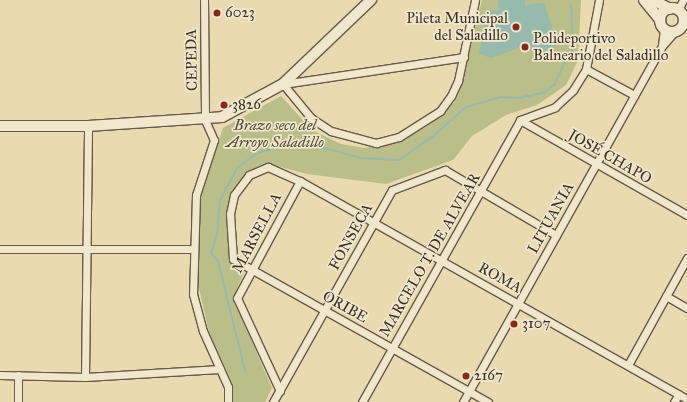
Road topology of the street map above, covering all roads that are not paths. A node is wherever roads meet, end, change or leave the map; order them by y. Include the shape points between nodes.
1 (204, 0) edge
2 (475, 0) edge
3 (599, 0) edge
4 (644, 0) edge
5 (653, 0) edge
6 (683, 0) edge
7 (366, 2) edge
8 (680, 13) edge
9 (660, 20) junction
10 (676, 31) edge
11 (464, 57) junction
12 (586, 69) junction
13 (283, 84) junction
14 (634, 95) junction
15 (205, 120) junction
16 (520, 120) junction
17 (0, 126) edge
18 (88, 126) junction
19 (595, 165) junction
20 (300, 181) junction
21 (481, 193) junction
22 (687, 215) edge
23 (374, 222) junction
24 (556, 235) junction
25 (0, 249) edge
26 (87, 249) junction
27 (194, 249) junction
28 (687, 258) edge
29 (444, 262) junction
30 (252, 270) junction
31 (666, 296) junction
32 (518, 303) junction
33 (687, 308) edge
34 (324, 311) junction
35 (392, 348) junction
36 (628, 365) junction
37 (220, 369) junction
38 (0, 375) edge
39 (18, 375) junction
40 (85, 377) junction
41 (280, 391) junction
42 (469, 392) junction
43 (679, 394) junction
44 (687, 399) edge
45 (18, 402) edge
46 (228, 402) edge
47 (273, 402) edge
48 (362, 402) edge
49 (463, 402) edge
50 (488, 402) edge
51 (674, 402) edge

1 - 15 street, CEPEDA
2 - 11 street
3 - 12 street
4 - 9 street
5 - 8 street
6 - 8 street
7 - 13 street
8 - 9 street
8 - 10 street via 684,25
9 - 10 street
10 - 14 street, LITUANIA via 662,46
11 - 13 street
11 - 13 street via 458,81 440,111 399,137 376,143 331,131 311,118
12 - 14 street
12 - 16 street via 573,90 555,107
13 - 15 street via 222,117
14 - 19 street, LITUANIA
15 - 18 street
15 - 27 street, CEPEDA via 213,144 196,195
16 - 19 street, JOSÉ CHAPO
16 - 21 street, MARCELO T. DE ALVEAR
17 - 18 street
18 - 26 street
19 - 22 street, JOSÉ CHAPO
19 - 24 street, LITUANIA
20 - 23 street, ROMA
20 - 30 street, MARSELLA
20 - 30 street, ORIBE via 268,167 249,175 234,195 228,232 233,259
21 - 23 street, FONSECA via 445,170 392,190
21 - 24 street
21 - 29 street, MARCELO T. DE ALVEAR
23 - 29 street, ROMA
23 - 34 street, FONSECA
24 - 32 street, LITUANIA
25 - 26 street
26 - 27 street
26 - 40 street
27 - 37 street, CEPEDA via 197,312
28 - 31 street
29 - 32 street, ROMA
29 - 35 street, MARCELO T. DE ALVEAR
30 - 34 street, ORIBE
30 - 41 street, MARSELLA via 237,298
31 - 33 street
31 - 36 street
32 - 36 street, ROMA
32 - 42 street, LITUANIA
34 - 35 street, ORIBE
34 - 41 street, FONSECA
35 - 42 street, ORIBE
35 - 48 street, MARCELO T. DE ALVEAR
36 - 43 street, ROMA
37 - 40 street
37 - 46 street, CEPEDA via 228,387
38 - 39 street
39 - 40 street
39 - 45 street
41 - 47 street, FONSECA
42 - 49 street, LITUANIA
42 - 50 street, ORIBE
43 - 44 street, ROMA
43 - 51 street

